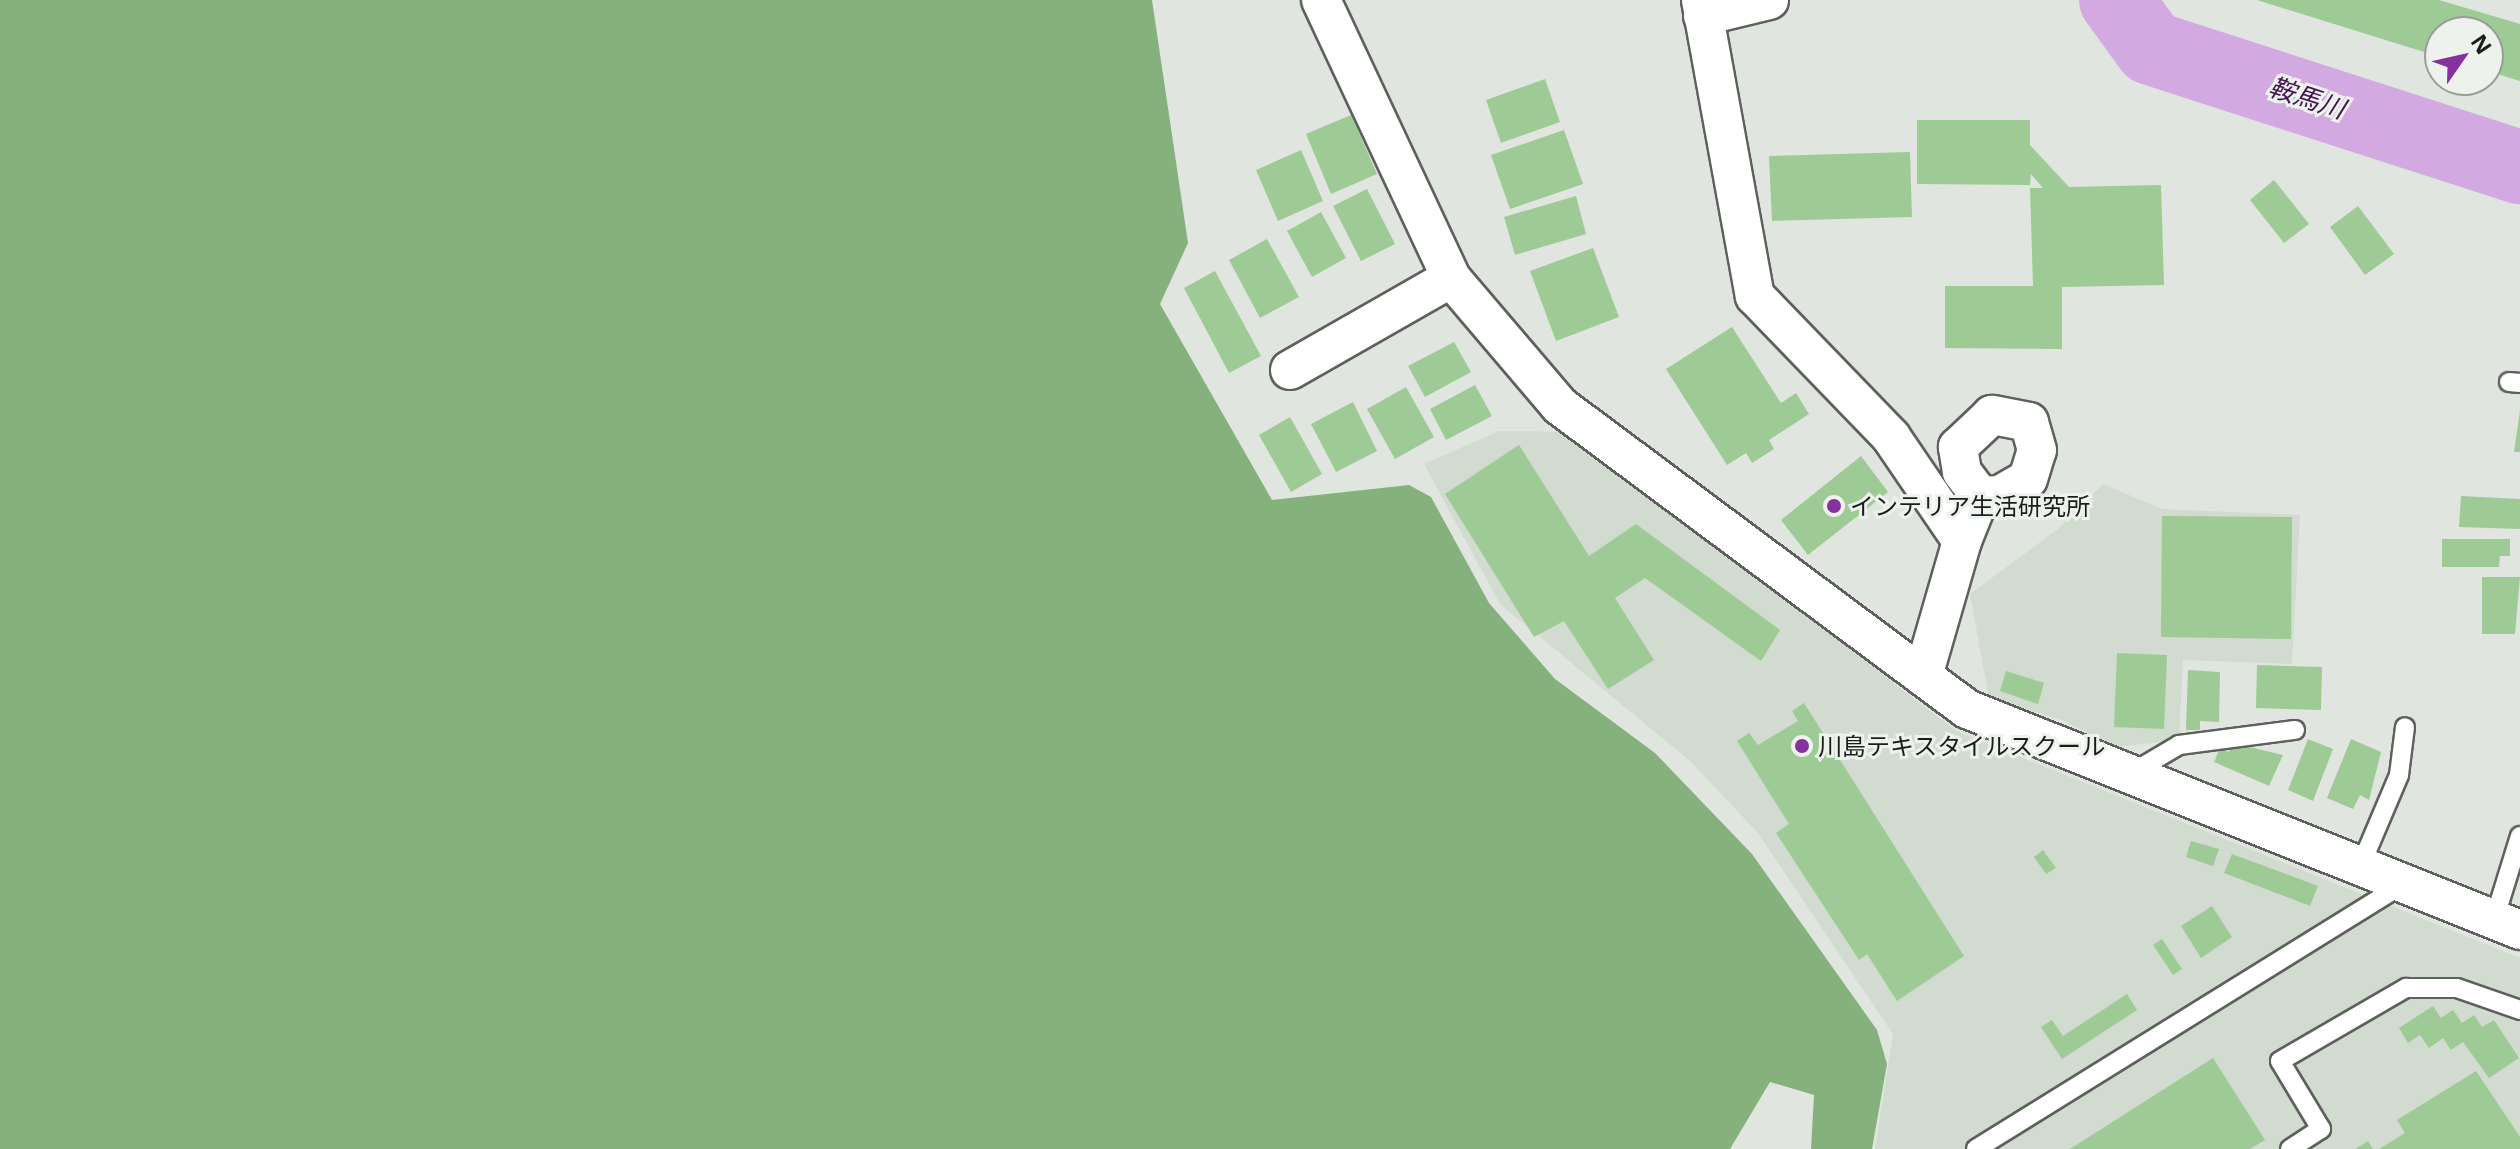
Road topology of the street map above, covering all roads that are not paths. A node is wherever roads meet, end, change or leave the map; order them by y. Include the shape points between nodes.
1 (1321, 0) edge
2 (1769, 0) edge
3 (1702, 8) edge
4 (1451, 278) junction
5 (1290, 370) dead end
6 (1980, 496) dead end
7 (1962, 541) junction
8 (1923, 676) junction
9 (2405, 727) dead end
10 (2295, 730) dead end
11 (2130, 774) junction
12 (2520, 836) edge
13 (2360, 867) junction
14 (2403, 884) junction
15 (2507, 925) edge
16 (2520, 1010) edge
17 (2003, 1132) junction
18 (1976, 1149) edge
19 (2014, 1149) edge
20 (2290, 1149) edge

1 - 4 street
2 - 3 street
3 - 7 street via 1755,296 1891,437
4 - 5 street
4 - 8 street via 1560,406
6 - 7 street
7 - 8 street
8 - 11 street via 1967,709
9 - 13 lane via 2399,775
10 - 11 lane via 2179,745
11 - 13 street
12 - 15 lane
13 - 14 street
14 - 15 street
14 - 17 lane
16 - 20 lane via 2457,988 2406,988 2280,1061 2321,1129
17 - 18 lane
17 - 19 lane

